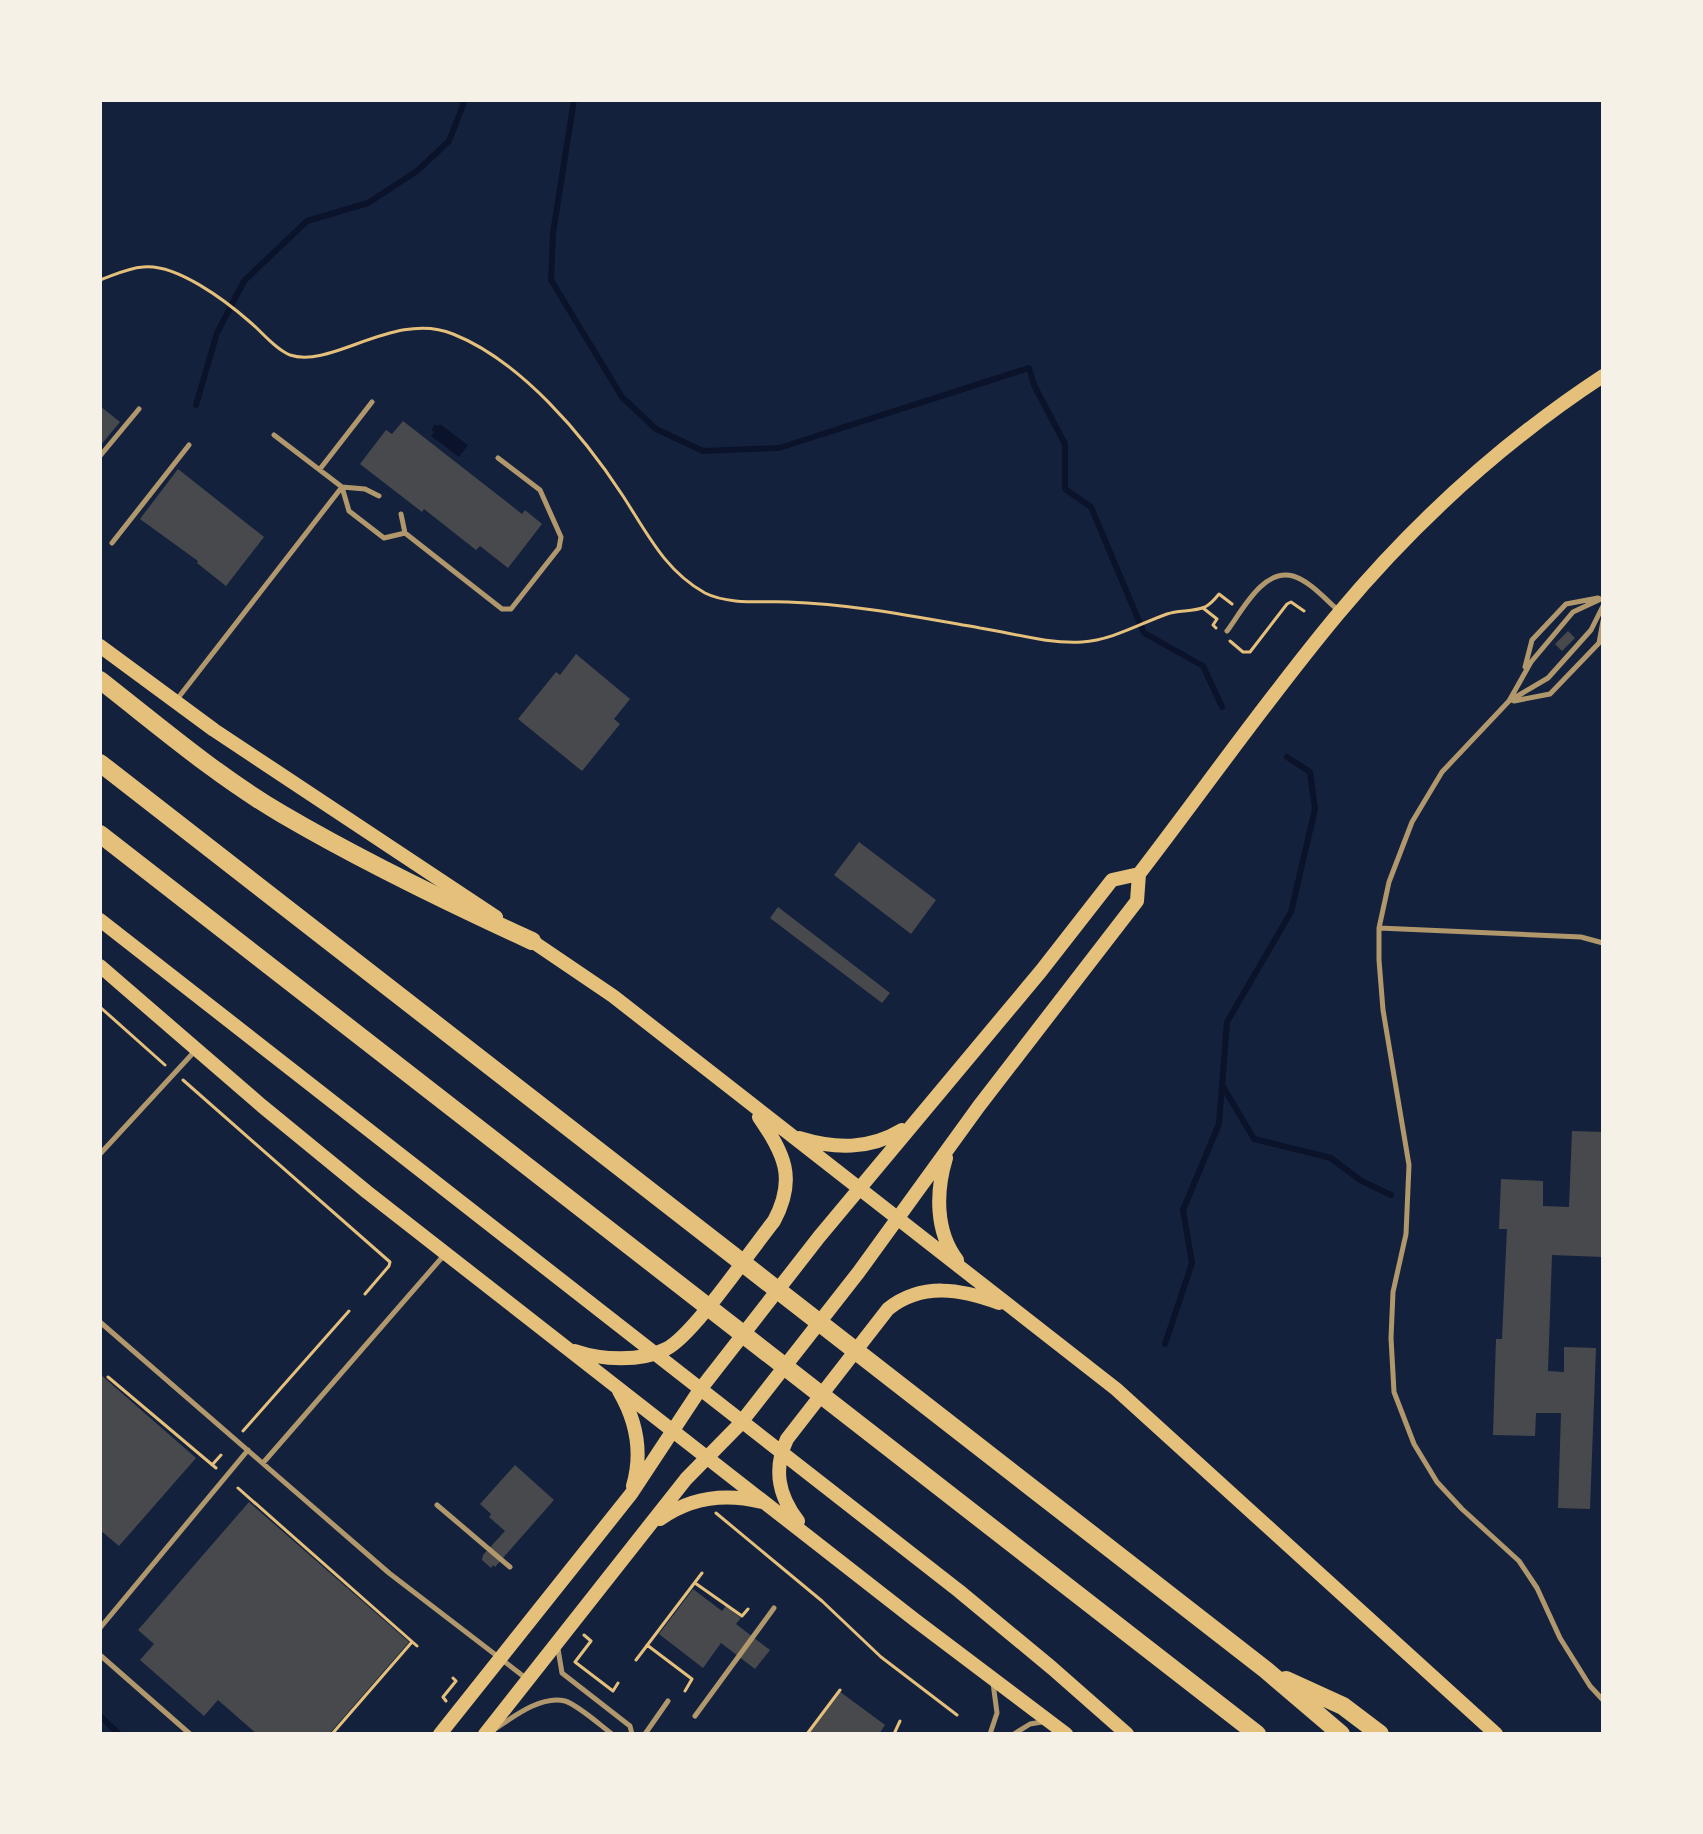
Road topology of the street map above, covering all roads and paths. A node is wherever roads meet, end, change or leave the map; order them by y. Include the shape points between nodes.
1 (100, 280) edge
2 (1603, 376) edge
3 (372, 402) dead end
4 (139, 409) dead end
5 (274, 435) dead end
6 (189, 445) dead end
7 (100, 456) edge
8 (498, 458) dead end
9 (320, 469) junction
10 (342, 487) junction
11 (379, 496) dead end
12 (401, 514) dead end
13 (405, 533) junction
14 (112, 543) dead end
15 (1603, 597) edge
16 (1603, 606) edge
17 (1203, 608) junction
18 (1304, 611) dead end
19 (1242, 612) junction
20 (1340, 612) junction
21 (1603, 621) edge
22 (1227, 631) dead end
23 (100, 646) edge
24 (1523, 676) junction
25 (100, 680) edge
26 (1509, 701) junction
27 (175, 702) junction
28 (100, 763) edge
29 (100, 834) edge
30 (1139, 874) junction
31 (100, 920) edge
32 (1379, 928) junction
33 (532, 941) junction
34 (1603, 943) edge
35 (100, 966) edge
36 (100, 1007) edge
37 (196, 1049) junction
38 (174, 1073) junction
39 (751, 1105) junction
40 (920, 1114) junction
41 (792, 1136) junction
42 (948, 1151) junction
43 (100, 1154) edge
44 (858, 1189) junction
45 (897, 1219) junction
46 (446, 1253) junction
47 (964, 1271) junction
48 (365, 1294) dead end
49 (1014, 1309) junction
50 (349, 1311) dead end
51 (100, 1322) edge
52 (570, 1349) junction
53 (108, 1377) dead end
54 (611, 1382) junction
55 (674, 1431) junction
56 (240, 1433) dead end
57 (248, 1450) junction
58 (221, 1455) dead end
59 (708, 1457) junction
60 (263, 1463) junction
61 (212, 1465) junction
62 (218, 1471) dead end
63 (238, 1488) dead end
64 (631, 1494) junction
65 (767, 1503) junction
66 (437, 1505) dead end
67 (717, 1506) dead end
68 (642, 1535) junction
69 (815, 1541) junction
70 (510, 1567) dead end
71 (702, 1573) dead end
72 (695, 1583) junction
73 (774, 1608) dead end
74 (748, 1609) dead end
75 (100, 1628) edge
76 (584, 1635) dead end
77 (557, 1641) junction
78 (412, 1642) junction
79 (647, 1645) junction
80 (417, 1646) dead end
81 (100, 1655) edge
82 (501, 1659) junction
83 (636, 1660) dead end
84 (1266, 1670) junction
85 (453, 1678) dead end
86 (991, 1678) junction
87 (528, 1680) junction
88 (618, 1683) dead end
89 (840, 1690) dead end
90 (685, 1691) dead end
91 (1603, 1700) edge
92 (668, 1701) dead end
93 (449, 1704) dead end
94 (957, 1715) dead end
95 (695, 1716) dead end
96 (900, 1721) dead end
97 (1049, 1722) junction
98 (190, 1734) edge
99 (332, 1734) edge
100 (440, 1734) edge
101 (486, 1734) edge
102 (612, 1734) edge
103 (632, 1734) edge
104 (645, 1734) edge
105 (807, 1734) edge
106 (894, 1734) edge
107 (990, 1734) edge
108 (1014, 1734) edge
109 (1066, 1734) edge
110 (1127, 1734) edge
111 (1257, 1734) edge
112 (1341, 1734) edge
113 (1380, 1734) edge
114 (1496, 1734) edge

1 - 17 path via 146,266 163,269 211,292 288,354 305,357 408,329 449,332 476,344 543,396 590,449 663,560 710,595 835,605 1042,640 1083,642
2 - 20 main road via 1472,476
3 - 9 lane
4 - 7 lane
5 - 9 lane
6 - 14 lane
8 - 13 lane via 540,490 561,537 559,548 511,609 502,609
9 - 10 lane
10 - 11 lane
10 - 13 lane via 349,511 384,538
10 - 27 lane
12 - 13 lane
15 - 24 lane via 1573,612
15 - 24 lane via 1566,604 1532,640
16 - 26 lane via 1591,630 1548,678
17 - 18 path via 1217,619 1213,625 1246,653 1287,604
17 - 19 path via 1219,594
19 - 20 lane via 1276,575 1307,584
19 - 22 lane
20 - 30 main road
21 - 26 lane via 1599,643 1550,694
23 - 27 main road
24 - 26 lane
25 - 33 highway via 282,814 431,895
26 - 32 lane via 1442,772 1412,822 1389,882
27 - 33 main road
28 - 84 highway
29 - 111 highway
30 - 40 main road via 1112,880
30 - 42 main road via 1137,901
31 - 110 main road via 828,1489
32 - 34 lane via 1581,937
32 - 91 lane via 1383,1010 1409,1165 1406,1234 1393,1292 1394,1392 1414,1444 1437,1482 1519,1561 1560,1638
33 - 39 main road via 613,996
35 - 37 main road
36 - 38 path
37 - 38 lane
37 - 46 main road
38 - 43 lane
38 - 48 path via 390,1262
39 - 41 main road
39 - 52 main road via 786,1168 784,1196 774,1221 675,1345 634,1357
40 - 41 main road via 895,1134 863,1146 838,1147
40 - 44 main road
41 - 44 main road
42 - 45 main road
42 - 47 main road via 940,1214 947,1245
44 - 45 main road
44 - 55 main road via 699,1391
45 - 47 main road
45 - 59 main road via 739,1425
46 - 52 main road
46 - 60 lane
47 - 49 main road
49 - 69 main road via 957,1291 933,1290 904,1298 879,1319 782,1450 778,1471 784,1500
49 - 114 main road via 1116,1389
50 - 56 path
51 - 57 lane
52 - 54 main road
53 - 61 path
54 - 55 main road
54 - 64 main road via 635,1429 637,1472
55 - 59 main road
55 - 64 main road
57 - 60 lane
57 - 75 lane
58 - 61 path
59 - 65 main road
59 - 68 main road
60 - 82 lane via 389,1573
61 - 62 path
63 - 78 path
64 - 82 main road
65 - 68 main road via 726,1497 694,1501 671,1511
65 - 69 main road
66 - 70 lane
67 - 94 path via 715,1514
68 - 77 main road
69 - 86 main road
71 - 72 path
72 - 74 path via 742,1616
72 - 79 path
73 - 95 lane
76 - 88 path via 591,1641 575,1662 613,1691
77 - 87 main road
77 - 103 lane via 562,1673 630,1726
78 - 80 path
78 - 99 path
79 - 83 path
79 - 90 path via 692,1679
81 - 98 lane
82 - 87 lane
82 - 100 main road
84 - 112 highway
84 - 113 highway via 1343,1706
85 - 93 path via 456,1681 443,1697
86 - 97 main road
86 - 107 lane via 997,1713
87 - 101 main road
89 - 105 path
92 - 104 lane
96 - 106 path
97 - 108 lane via 1030,1724
97 - 109 main road
101 - 102 lane via 524,1710 555,1700 566,1701

